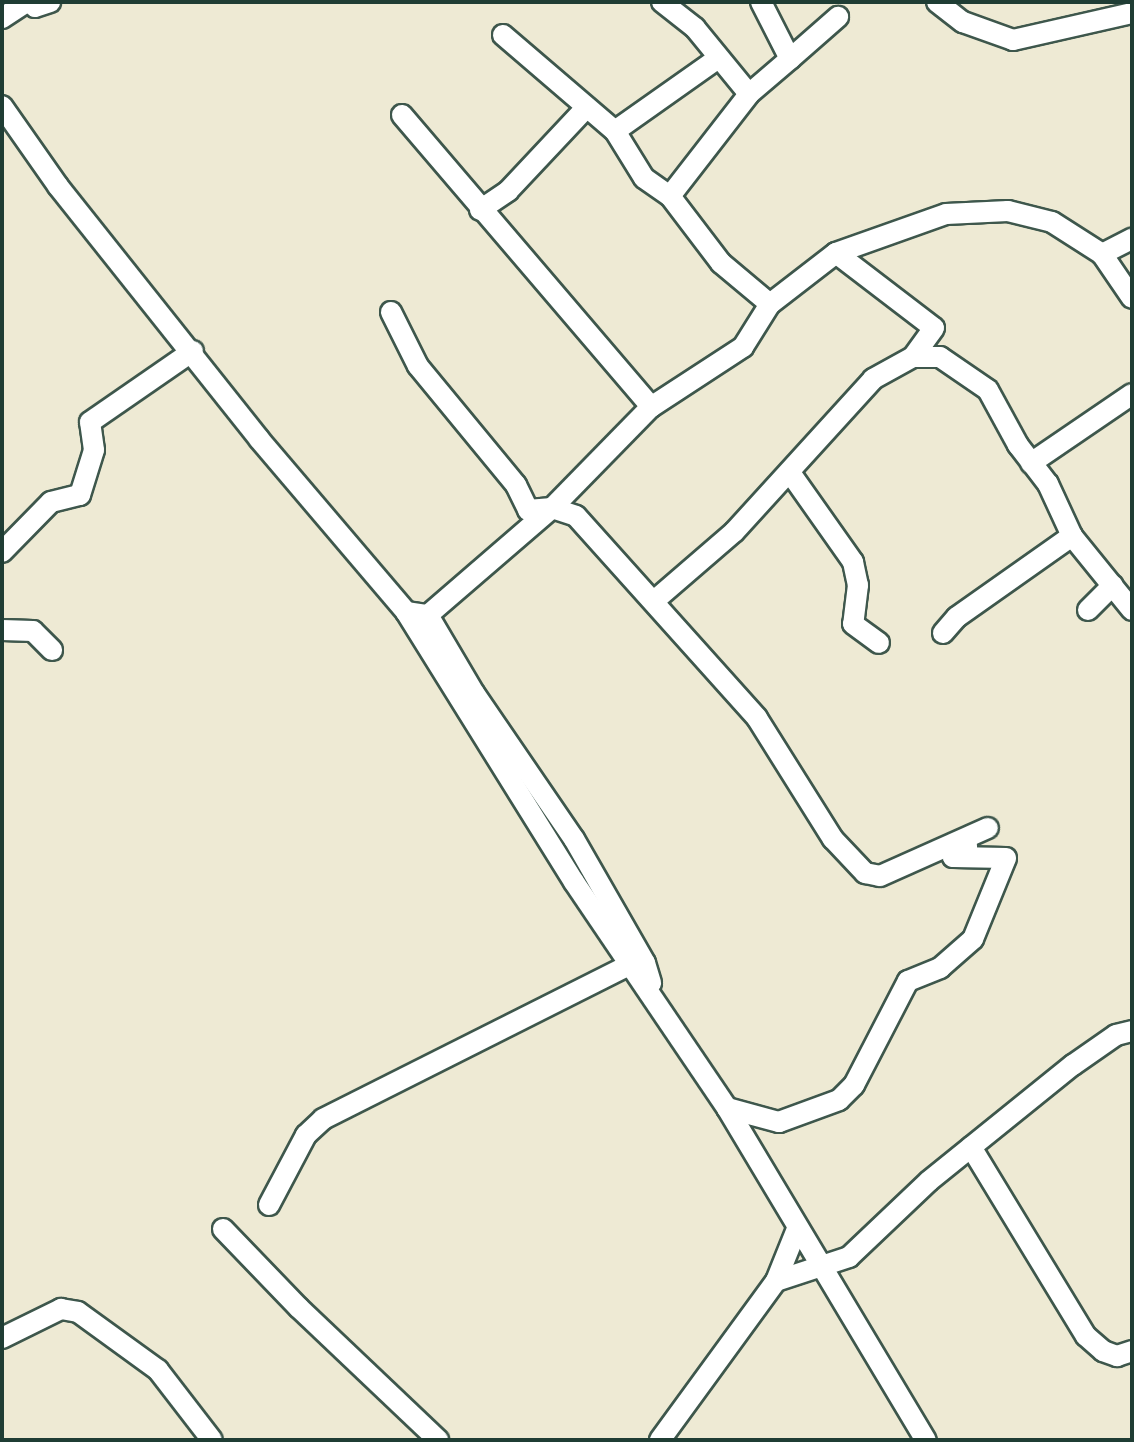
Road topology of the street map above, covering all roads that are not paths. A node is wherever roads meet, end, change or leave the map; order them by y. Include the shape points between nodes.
1 (29, 2) edge
2 (50, 2) edge
3 (662, 2) edge
4 (761, 2) edge
5 (937, 2) edge
6 (1132, 13) edge
7 (838, 17) dead end
8 (2, 18) edge
9 (503, 35) dead end
10 (717, 59) junction
11 (790, 59) junction
12 (749, 94) junction
13 (2, 106) edge
14 (587, 107) junction
15 (402, 115) dead end
16 (615, 131) junction
17 (670, 196) junction
18 (480, 210) junction
19 (1132, 239) edge
20 (836, 253) junction
21 (1102, 254) junction
22 (1132, 298) edge
23 (770, 304) junction
24 (391, 312) dead end
25 (193, 351) junction
26 (913, 357) junction
27 (1132, 394) edge
28 (651, 407) junction
29 (1031, 463) junction
30 (791, 474) junction
31 (552, 508) junction
32 (1072, 536) junction
33 (2, 552) edge
34 (1113, 585) junction
35 (654, 601) junction
36 (1088, 610) dead end
37 (1132, 610) edge
38 (406, 612) junction
39 (428, 615) junction
40 (2, 630) edge
41 (943, 633) dead end
42 (879, 643) dead end
43 (52, 650) dead end
44 (629, 965) junction
45 (655, 1000) junction
46 (1132, 1031) edge
47 (727, 1108) junction
48 (971, 1147) junction
49 (269, 1205) dead end
50 (223, 1229) dead end
51 (797, 1229) junction
52 (823, 1268) junction
53 (776, 1281) junction
54 (2, 1338) edge
55 (1132, 1351) edge
56 (212, 1440) edge
57 (438, 1440) edge
58 (660, 1440) edge
59 (926, 1440) edge

1 - 2 street via 35,7
1 - 8 street
3 - 10 street via 695,28
4 - 11 street
5 - 6 street via 963,22 1013,40
7 - 11 street
9 - 14 street
10 - 12 street
10 - 16 street
11 - 12 street
12 - 17 street
13 - 25 street via 58,186
14 - 16 street
14 - 18 street via 508,191
15 - 18 street
16 - 17 street via 644,178
17 - 23 street via 721,263
18 - 28 street
19 - 21 street
20 - 21 street via 946,214 1008,211 1052,222
20 - 23 street
20 - 26 street via 934,328
21 - 22 street
23 - 28 street via 743,347
24 - 31 street via 418,366 516,485 528,510
25 - 33 street via 90,422 94,450 80,495 51,502
25 - 38 street via 259,439
26 - 29 street via 940,357 988,390
26 - 30 street via 873,379
27 - 29 street
28 - 31 street
29 - 32 street via 1048,484
30 - 35 street
30 - 42 street via 853,562 858,585 853,624
31 - 35 street via 576,516
31 - 39 street
32 - 34 street
32 - 41 street via 957,617
34 - 36 street
34 - 37 street
35 - 47 street via 757,718 833,839 865,873 880,876 988,828 953,857 1006,858 973,939 940,968 908,981 854,1085 839,1100 779,1122
38 - 39 street
38 - 44 street
39 - 45 street via 574,839 645,963
40 - 43 street via 33,631
44 - 45 street
44 - 49 street via 323,1119 306,1135
45 - 47 street
46 - 48 street via 1116,1035 1073,1065
47 - 51 street
48 - 52 street via 849,1257
48 - 55 street via 1086,1336 1117,1356
50 - 57 street
51 - 52 street
51 - 53 street
52 - 53 street
52 - 59 street
53 - 58 street
54 - 56 street via 61,1309 78,1312 158,1370

